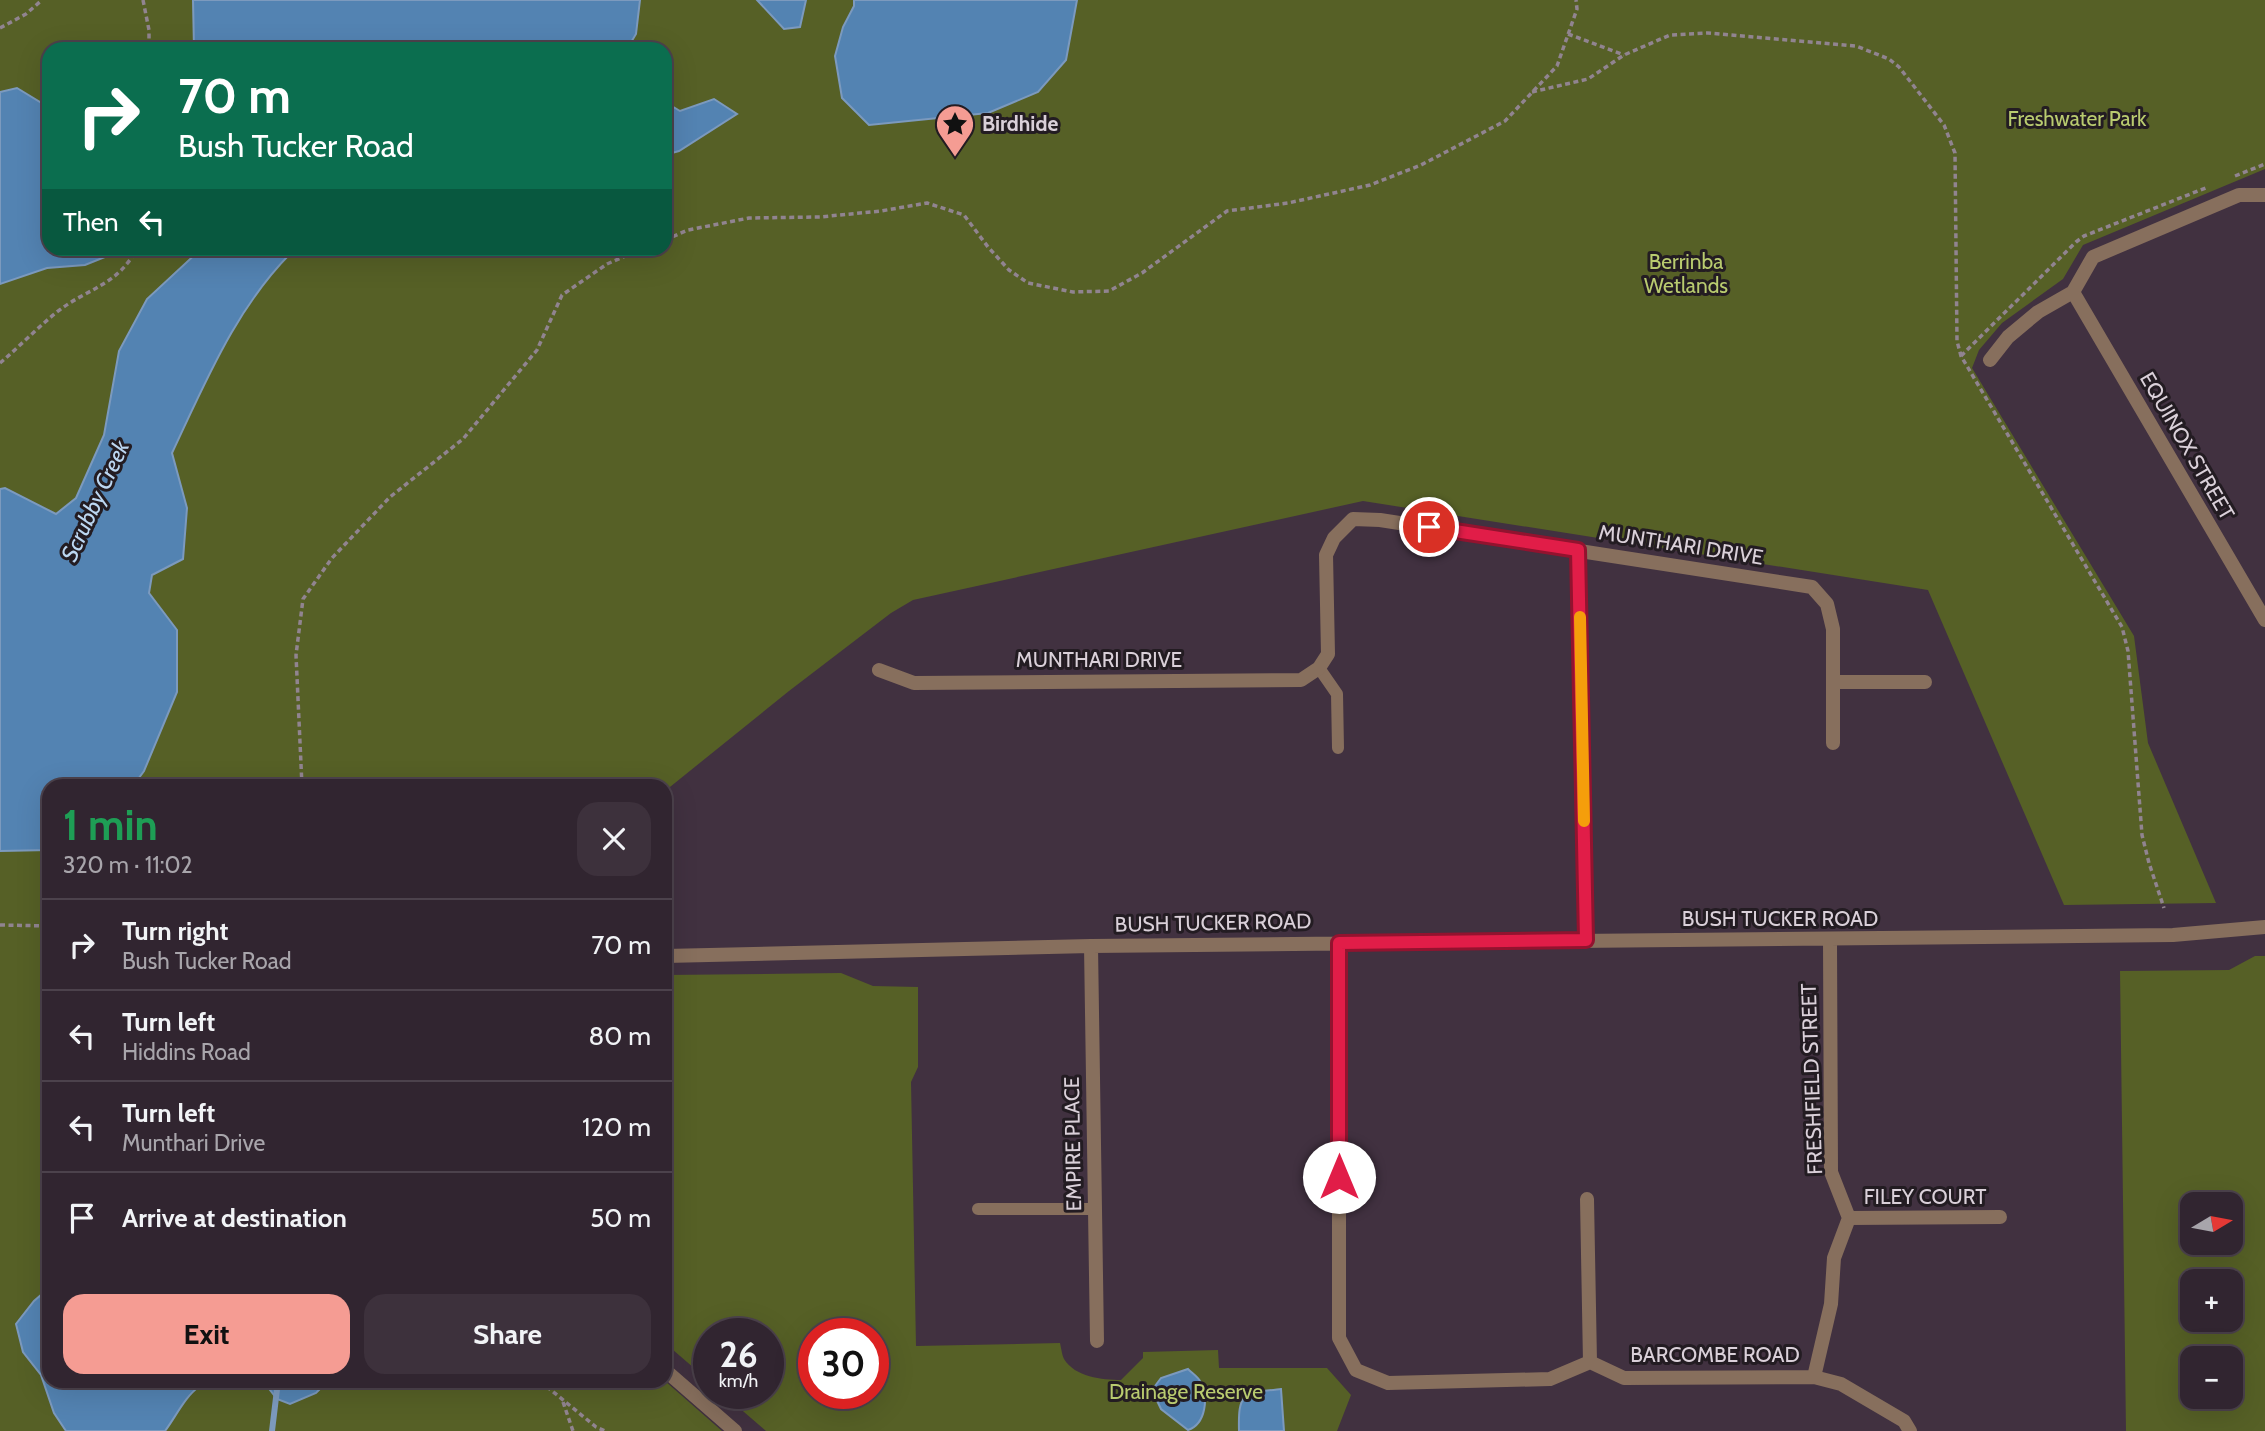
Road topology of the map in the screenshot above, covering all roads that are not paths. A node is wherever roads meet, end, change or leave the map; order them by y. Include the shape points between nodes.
1 (2265, 195) edge
2 (2073, 292) junction
3 (1990, 360) dead end
4 (1578, 550) junction
5 (2265, 620) edge
6 (1319, 668) junction
7 (879, 670) dead end
8 (1833, 682) junction
9 (1924, 682) dead end
10 (1833, 743) dead end
11 (1338, 748) dead end
12 (2265, 927) edge
13 (1586, 940) junction
14 (1830, 940) junction
15 (1339, 943) junction
16 (1091, 946) junction
17 (672, 956) edge
18 (1587, 1199) dead end
19 (978, 1209) dead end
20 (1095, 1209) junction
21 (2000, 1217) dead end
22 (1849, 1218) junction
23 (1097, 1341) dead end
24 (1590, 1362) junction
25 (672, 1376) edge
26 (1814, 1377) junction
27 (735, 1431) edge
28 (1910, 1431) edge

1 - 2 street via 2239,195 2093,257
2 - 3 street via 2038,312 2008,337
2 - 5 street, EQUINOX STREET
4 - 6 street, MUNTHARI DRIVE via 1353,519 1334,538 1326,555 1328,654
4 - 8 street, MUNTHARI DRIVE via 1812,587 1827,604 1833,629
4 - 13 street
6 - 7 street, MUNTHARI DRIVE via 1301,680 914,683
6 - 11 lane via 1337,694
8 - 9 street
8 - 10 street, MUNTHARI DRIVE
12 - 14 street, BUSH TUCKER ROAD via 2173,935
13 - 14 street, BUSH TUCKER ROAD
13 - 15 street, BUSH TUCKER ROAD
14 - 22 street, FRESHFIELD STREET via 1831,1172
15 - 16 street, BUSH TUCKER ROAD
15 - 24 street via 1339,1338 1356,1370 1388,1383 1550,1379
16 - 17 street, BUSH TUCKER ROAD
16 - 20 street, EMPIRE PLACE
18 - 24 street
19 - 20 lane
20 - 23 street, EMPIRE PLACE
21 - 22 street, FILEY COURT
22 - 26 street via 1833,1258 1831,1304
24 - 26 street, BARCOMBE ROAD via 1624,1378
25 - 27 street
26 - 28 street, BARCOMBE ROAD via 1841,1384 1904,1421

